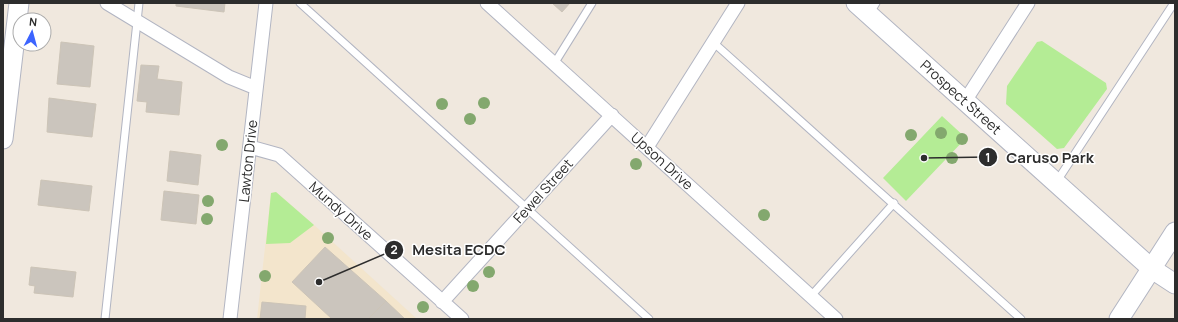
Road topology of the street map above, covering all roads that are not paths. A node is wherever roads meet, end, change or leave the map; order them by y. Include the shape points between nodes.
1 (19, 3) edge
2 (108, 3) edge
3 (139, 3) edge
4 (266, 3) edge
5 (300, 3) edge
6 (487, 3) edge
7 (592, 3) edge
8 (738, 3) edge
9 (1028, 3) edge
10 (1174, 3) edge
11 (867, 7) edge
12 (137, 21) junction
13 (714, 43) junction
14 (554, 64) junction
15 (256, 88) junction
16 (965, 101) junction
17 (612, 115) junction
18 (3, 139) edge
19 (250, 147) junction
20 (647, 148) junction
21 (1055, 183) junction
22 (894, 203) junction
23 (527, 209) junction
24 (1175, 232) edge
25 (1152, 269) junction
26 (1175, 284) edge
27 (811, 296) junction
28 (442, 302) junction
29 (105, 319) edge
30 (230, 319) edge
31 (462, 319) edge
32 (649, 319) edge
33 (836, 319) edge
34 (1021, 319) edge
35 (1118, 319) edge

1 - 18 street
2 - 12 street
3 - 12 lane
4 - 15 street, Lawton Drive
5 - 23 lane
6 - 14 street, Upson Drive
7 - 14 lane
8 - 13 street
9 - 16 street
10 - 21 lane
11 - 16 street, Prospect Street
12 - 15 street via 229,78
12 - 29 lane
13 - 20 street
13 - 22 lane
14 - 17 street, Upson Drive
15 - 19 street, Lawton Drive
16 - 21 street, Prospect Street
17 - 20 street, Upson Drive
17 - 23 street, Fewel Street
19 - 28 street, Mundy Drive via 279,155
19 - 30 street, Lawton Drive
20 - 27 street, Upson Drive
21 - 25 street, Prospect Street
22 - 27 lane
22 - 34 lane
23 - 28 street, Fewel Street
23 - 32 lane
24 - 25 street
25 - 26 street, Prospect Street
25 - 35 street
27 - 33 street, Upson Drive
28 - 31 street, Mundy Drive

